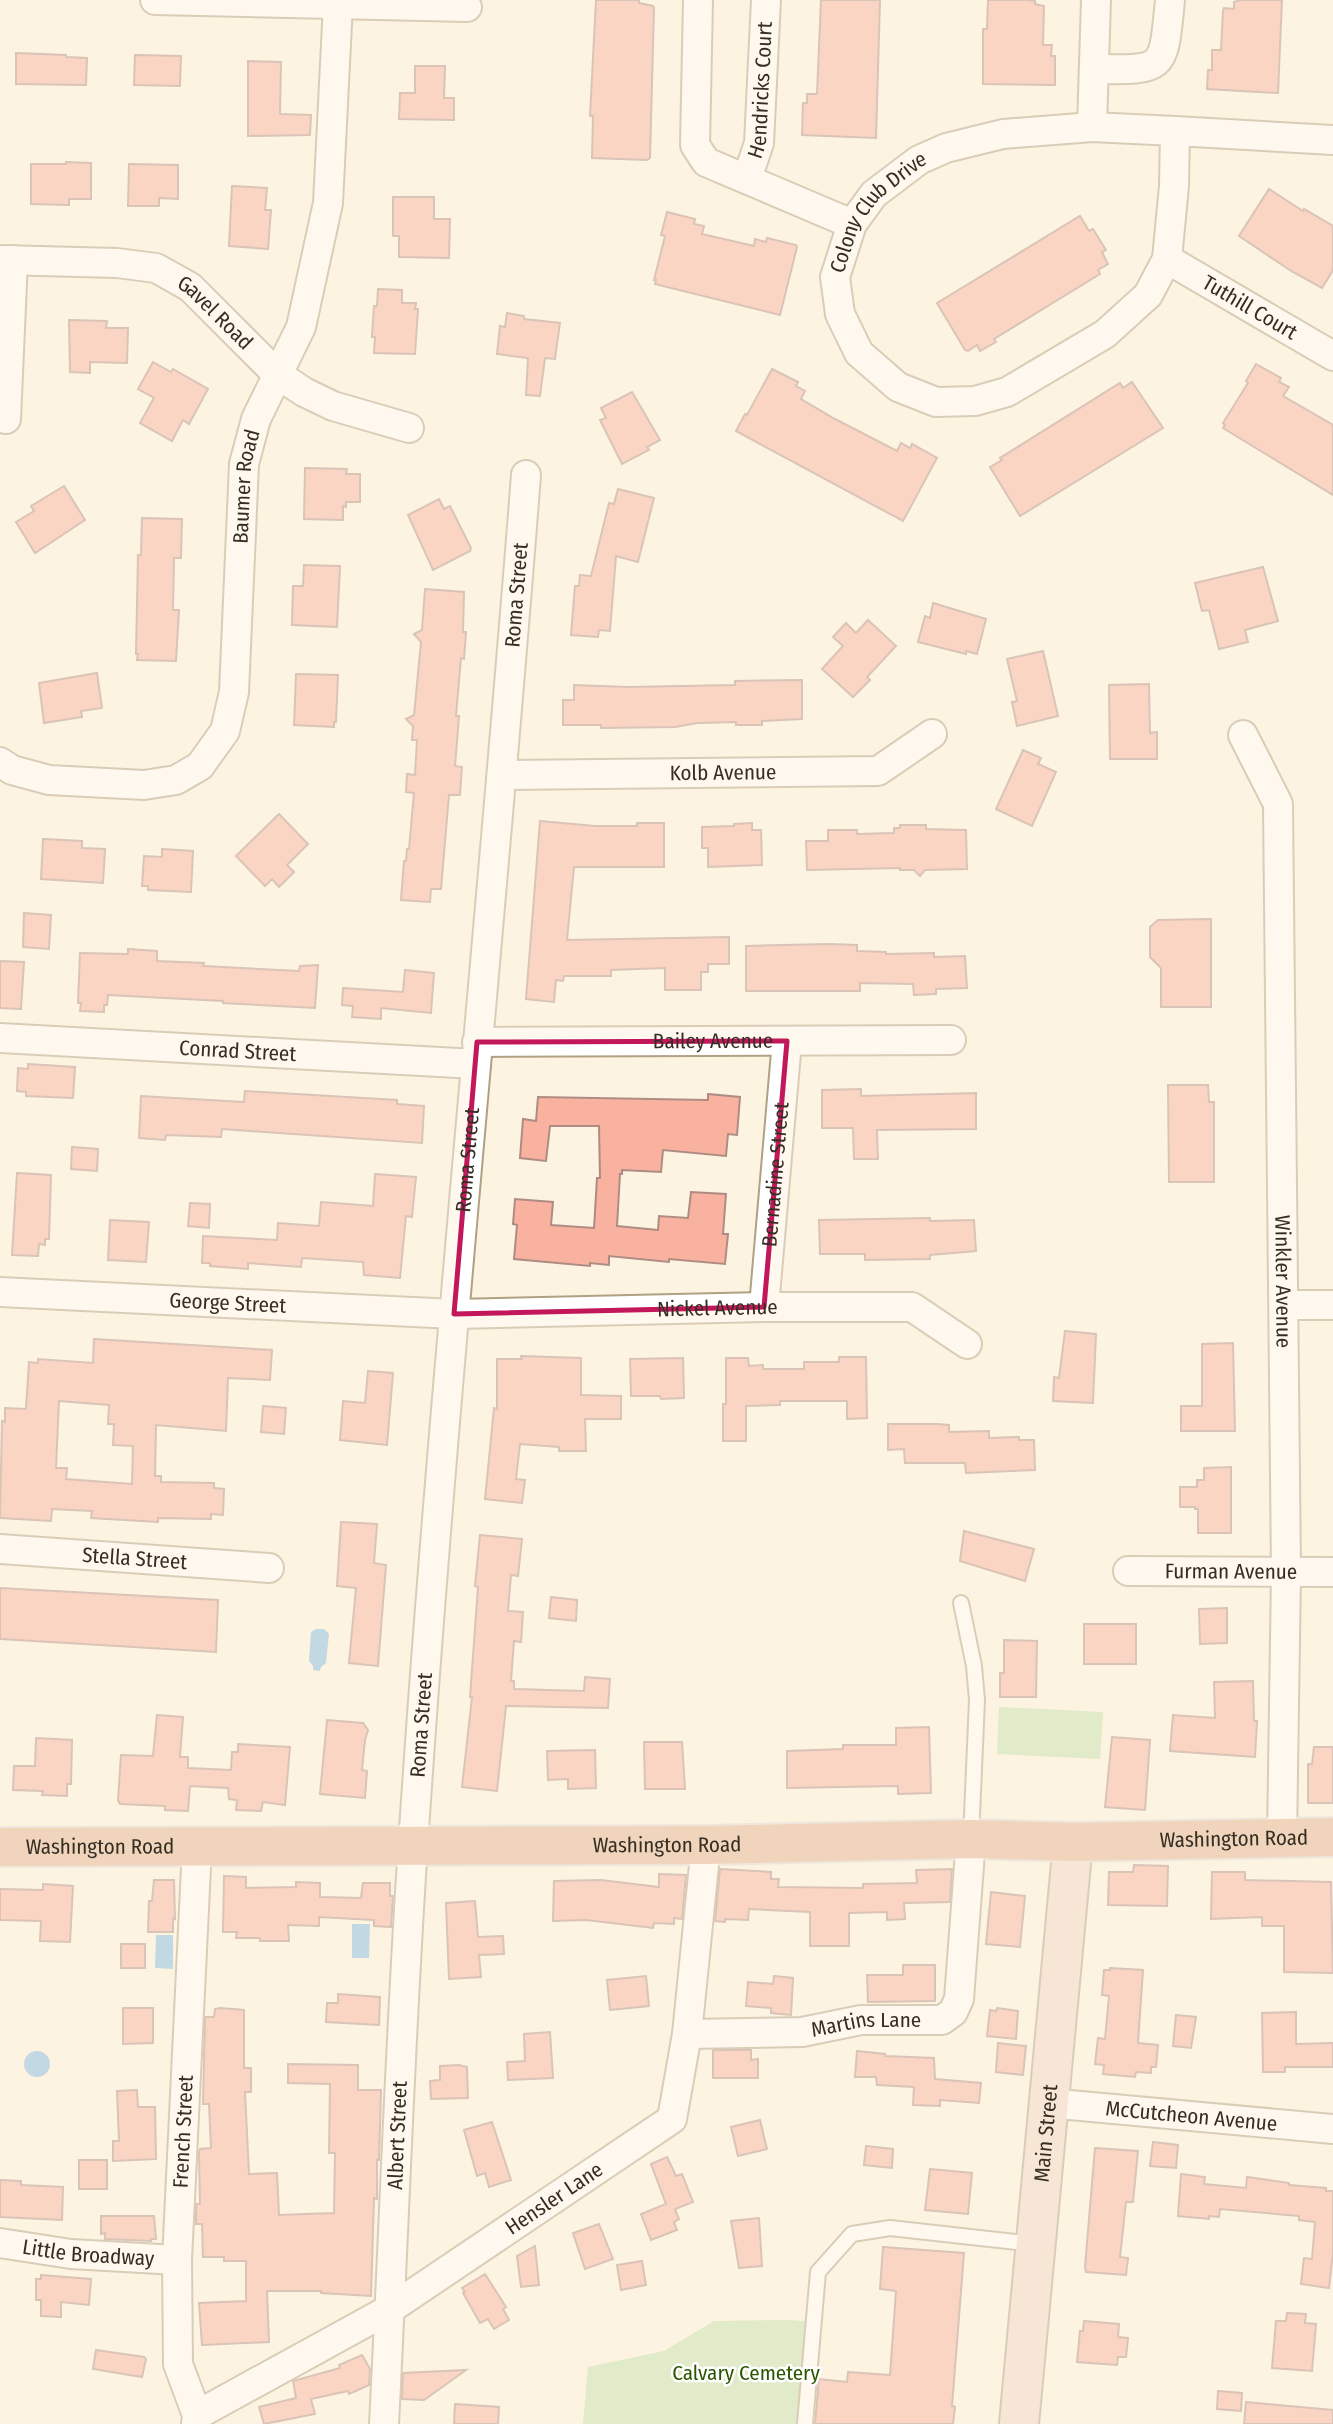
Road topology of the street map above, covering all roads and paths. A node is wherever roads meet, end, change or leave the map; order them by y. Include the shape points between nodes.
1 (155, 0) edge
2 (698, 0) edge
3 (766, 0) edge
4 (1096, 0) edge
5 (1170, 0) edge
6 (338, 5) junction
7 (467, 7) dead end
8 (1094, 69) junction
9 (1092, 127) junction
10 (1175, 131) junction
11 (1333, 141) edge
12 (747, 179) junction
13 (852, 224) junction
14 (1167, 259) junction
15 (7, 260) edge
16 (1333, 356) edge
17 (277, 374) junction
18 (6, 419) dead end
19 (409, 428) dead end
20 (526, 475) dead end
21 (932, 734) dead end
22 (1242, 735) dead end
23 (0, 762) edge
24 (503, 775) junction
25 (0, 1038) edge
26 (951, 1040) dead end
27 (788, 1041) junction
28 (476, 1053) junction
29 (0, 1292) edge
30 (1333, 1305) edge
31 (1284, 1306) junction
32 (764, 1307) junction
33 (454, 1314) junction
34 (967, 1344) dead end
35 (0, 1549) edge
36 (269, 1568) dead end
37 (1128, 1571) dead end
38 (1286, 1572) junction
39 (1333, 1572) edge
40 (961, 1603) dead end
41 (1333, 1837) edge
42 (1282, 1838) junction
43 (971, 1839) junction
44 (1073, 1842) junction
45 (706, 1845) junction
46 (413, 1846) junction
47 (0, 1847) edge
48 (197, 1847) junction
49 (687, 2034) junction
50 (1048, 2103) junction
51 (1333, 2129) edge
52 (0, 2243) edge
53 (1035, 2244) junction
54 (177, 2260) junction
55 (390, 2309) junction
56 (197, 2420) edge
57 (384, 2424) edge
58 (805, 2424) edge
59 (1019, 2424) edge

1 - 6 street
2 - 12 street, Hendricks Court via 695,145 706,162
3 - 12 street, Hendricks Court via 758,143
4 - 8 street
5 - 8 street via 1165,50 1158,61 1147,68
6 - 7 street
6 - 17 street, Baumer Road via 328,203 301,327
8 - 9 street
9 - 10 street, Colony Club Drive
9 - 13 street, Colony Club Drive via 1003,134 946,148 919,160 874,194
10 - 11 street, Colony Club Drive
10 - 14 street, Colony Club Drive
12 - 13 street, Hendricks Court
13 - 14 street, Colony Club Drive via 835,277 840,314 859,353 898,387 936,402 975,401 1007,392 1105,334 1148,295
14 - 16 street, Tuthill Court
15 - 17 street, Gavel Road via 156,268 190,287
15 - 18 street
17 - 19 street, Gavel Road via 333,406
17 - 23 street, Baumer Road via 256,419 244,464 234,692 225,731 200,766 176,780 144,785 49,780
20 - 24 street, Roma Street
21 - 24 street, Kolb Avenue via 878,771
22 - 31 street, Winkler Avenue via 1278,804
24 - 28 street, Roma Street
25 - 28 street, Conrad Street
26 - 27 street, Bailey Avenue
27 - 28 street, Bailey Avenue
27 - 32 street, Bernadine Street
28 - 33 street, Roma Street
29 - 33 street, George Street
30 - 31 street
31 - 38 street, Winkler Avenue
32 - 33 street, Nickel Avenue
32 - 34 street, Nickel Avenue via 912,1307
33 - 46 street, Roma Street
35 - 36 street, Stella Street
37 - 38 street, Furman Avenue
38 - 39 street, Furman Avenue
38 - 42 street, Winkler Avenue
40 - 43 lane via 977,1700
41 - 42 main road, Washington Road
42 - 44 main road, Washington Road
43 - 44 main road, Washington Road
43 - 45 main road, Washington Road
43 - 49 street, Martins Lane via 959,1999 953,2012 942,2020 861,2020 802,2032
44 - 50 main road, Main Street
45 - 46 main road, Washington Road
45 - 49 street, Hensler Lane
46 - 48 main road, Washington Road
46 - 55 street, Albert Street
47 - 48 main road, Washington Road
48 - 54 street, French Street
49 - 55 street, Hensler Lane via 672,2119
50 - 51 street, McCutcheon Avenue
50 - 53 main road, Main Street
52 - 54 street, Little Broadway via 71,2254
53 - 58 lane via 890,2228 852,2234 818,2272
53 - 59 main road, Main Street
54 - 56 street, French Street via 178,2364
55 - 56 street, Hensler Lane
55 - 57 street, Albert Street

